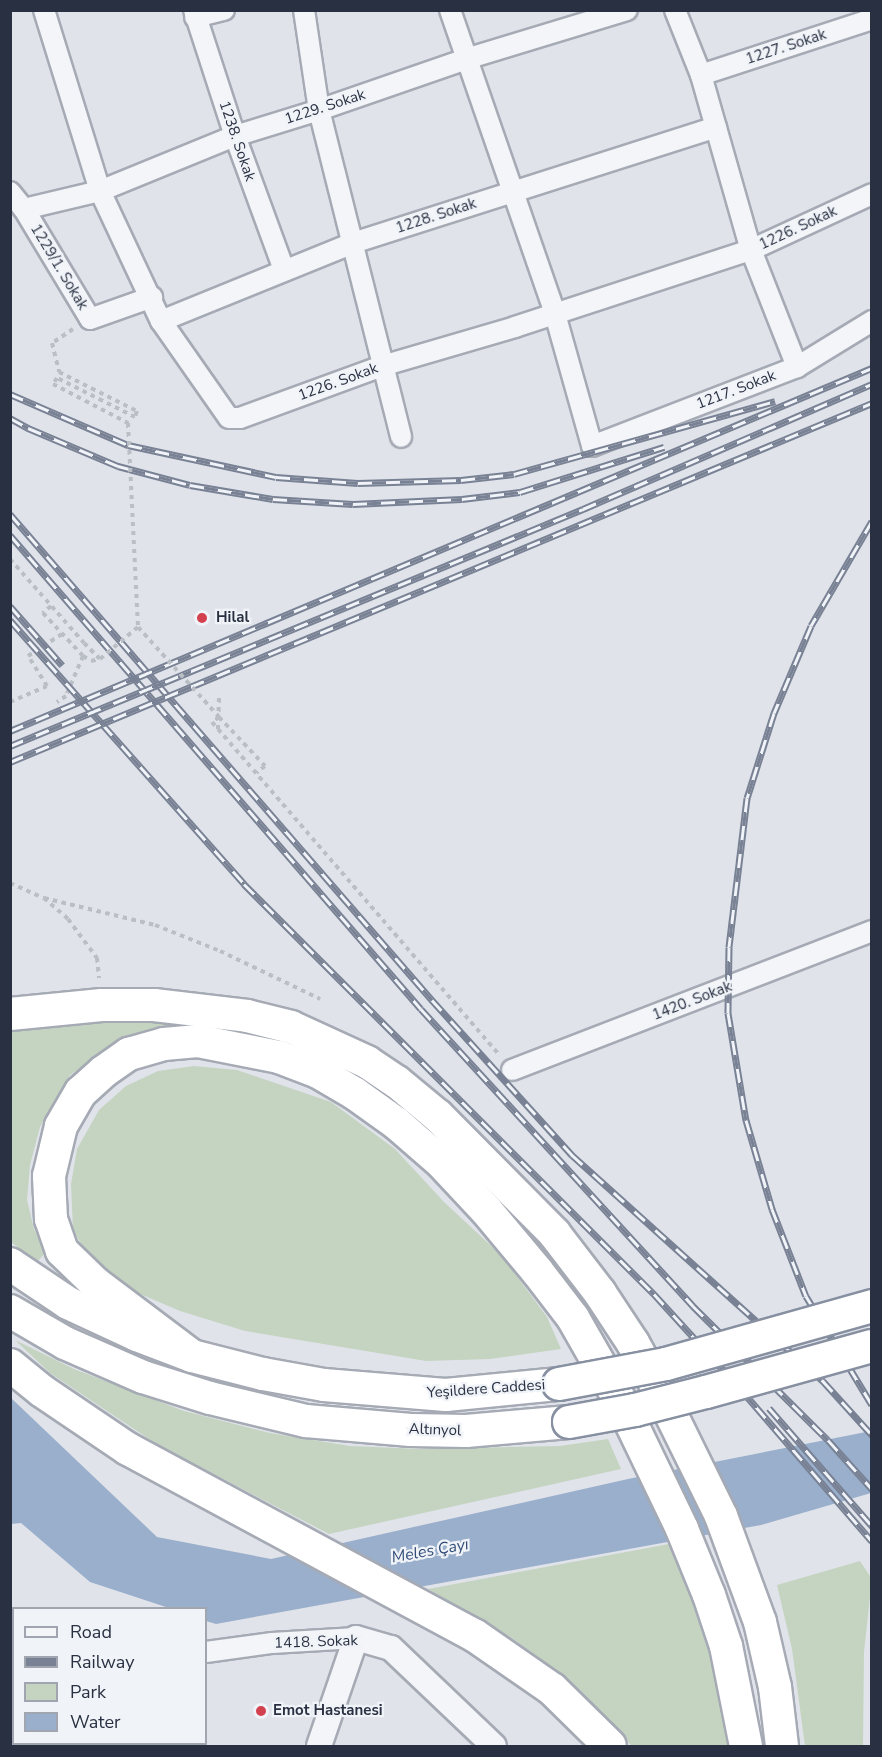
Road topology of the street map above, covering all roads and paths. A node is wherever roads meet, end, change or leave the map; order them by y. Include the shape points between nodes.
1 (44, 10) edge
2 (224, 10) edge
3 (304, 10) edge
4 (450, 10) edge
5 (627, 10) edge
6 (675, 10) edge
7 (195, 14) edge
8 (872, 19) edge
9 (466, 59) junction
10 (701, 75) junction
11 (319, 110) junction
12 (716, 127) junction
13 (235, 136) junction
14 (100, 190) junction
15 (511, 191) junction
16 (10, 192) edge
17 (872, 195) edge
18 (24, 209) junction
19 (353, 243) junction
20 (751, 250) junction
21 (284, 270) junction
22 (152, 297) junction
23 (555, 314) junction
24 (90, 319) junction
25 (161, 321) junction
26 (872, 321) edge
27 (382, 366) junction
28 (797, 367) junction
29 (401, 437) dead end
30 (10, 560) edge
31 (51, 606) junction
32 (138, 627) junction
33 (62, 634) junction
34 (82, 656) junction
35 (100, 659) junction
36 (219, 698) dead end
37 (10, 702) edge
38 (57, 702) dead end
39 (219, 717) junction
40 (218, 729) junction
41 (256, 773) junction
42 (10, 884) edge
43 (44, 898) junction
44 (872, 931) edge
45 (320, 999) dead end
46 (102, 1005) junction
47 (10, 1014) edge
48 (512, 1070) joint
49 (10, 1264) edge
50 (872, 1306) edge
51 (10, 1311) edge
52 (872, 1346) edge
53 (192, 1356) junction
54 (10, 1365) edge
55 (356, 1638) junction
56 (207, 1652) edge
57 (319, 1746) edge
58 (494, 1746) edge
59 (610, 1746) edge
60 (746, 1746) edge
61 (782, 1746) edge

1 - 14 street, 1226. Sokak
2 - 7 street
3 - 11 street
4 - 9 street
5 - 9 street, 1229. Sokak
6 - 10 street
7 - 13 street, 1238. Sokak
8 - 10 street, 1227. Sokak
9 - 11 street, 1229. Sokak
9 - 15 street
10 - 12 street
11 - 13 street, 1229. Sokak
11 - 19 street
12 - 15 street, 1228. Sokak
12 - 20 street
13 - 14 street, 1229. Sokak
13 - 21 street, 1238. Sokak
14 - 18 street, 1229. Sokak
14 - 22 street, 1226. Sokak
15 - 19 street, 1228. Sokak
15 - 23 street
16 - 18 street, 1229/1. Sokak
17 - 20 street, 1226. Sokak
18 - 24 street, 1229/1. Sokak
19 - 21 street, 1228. Sokak
19 - 27 street
20 - 23 street, 1226. Sokak
20 - 28 street
21 - 25 street, 1228. Sokak
22 - 24 street, 1229/1. Sokak
22 - 25 street, 1226. Sokak
23 - 27 street, 1226. Sokak
23 - 28 street, 1217. Sokak via 592,446
24 - 32 path, bridge via 52,343 59,372 137,411 135,417 57,378 53,384 128,423
25 - 27 street, 1226. Sokak via 229,418 240,418
26 - 28 street, 1217. Sokak
27 - 29 street
30 - 31 path
31 - 33 path via 43,613
31 - 35 path, bridge
32 - 35 path, bridge
32 - 39 path, bridge
33 - 34 path
33 - 37 path via 28,656 48,686
34 - 35 path, bridge via 91,661
34 - 38 path via 66,696
36 - 40 path
39 - 40 path, bridge via 212,722
39 - 41 path via 265,766
40 - 41 path
41 - 48 path
42 - 43 path
43 - 45 path via 155,925
43 - 46 path via 68,920 97,958
44 - 48 street, 1420. Sokak
46 - 47 highway
46 - 61 highway via 195,1008 258,1019 291,1027 367,1062 438,1116 554,1233 633,1343 721,1516 760,1622
49 - 53 highway, Yeşildere Caddesi via 68,1303
50 - 53 highway, Yeşildere Caddesi, bridge via 666,1364 559,1384 446,1395 324,1385
51 - 52 highway, Altınyol, bridge via 65,1343 143,1377 210,1398 306,1421 411,1430 466,1431 569,1422 635,1410
53 - 60 highway via 95,1283 62,1251 51,1219 49,1176 60,1126 81,1092 103,1072 129,1054 164,1044 198,1041 279,1057 318,1072 396,1123 442,1163 486,1210 573,1318 654,1467 709,1595 726,1646
54 - 59 highway via 128,1449 474,1635 552,1689
55 - 56 street, 1418. Sokak
55 - 57 street
55 - 58 street, 1418. Sokak via 391,1648

